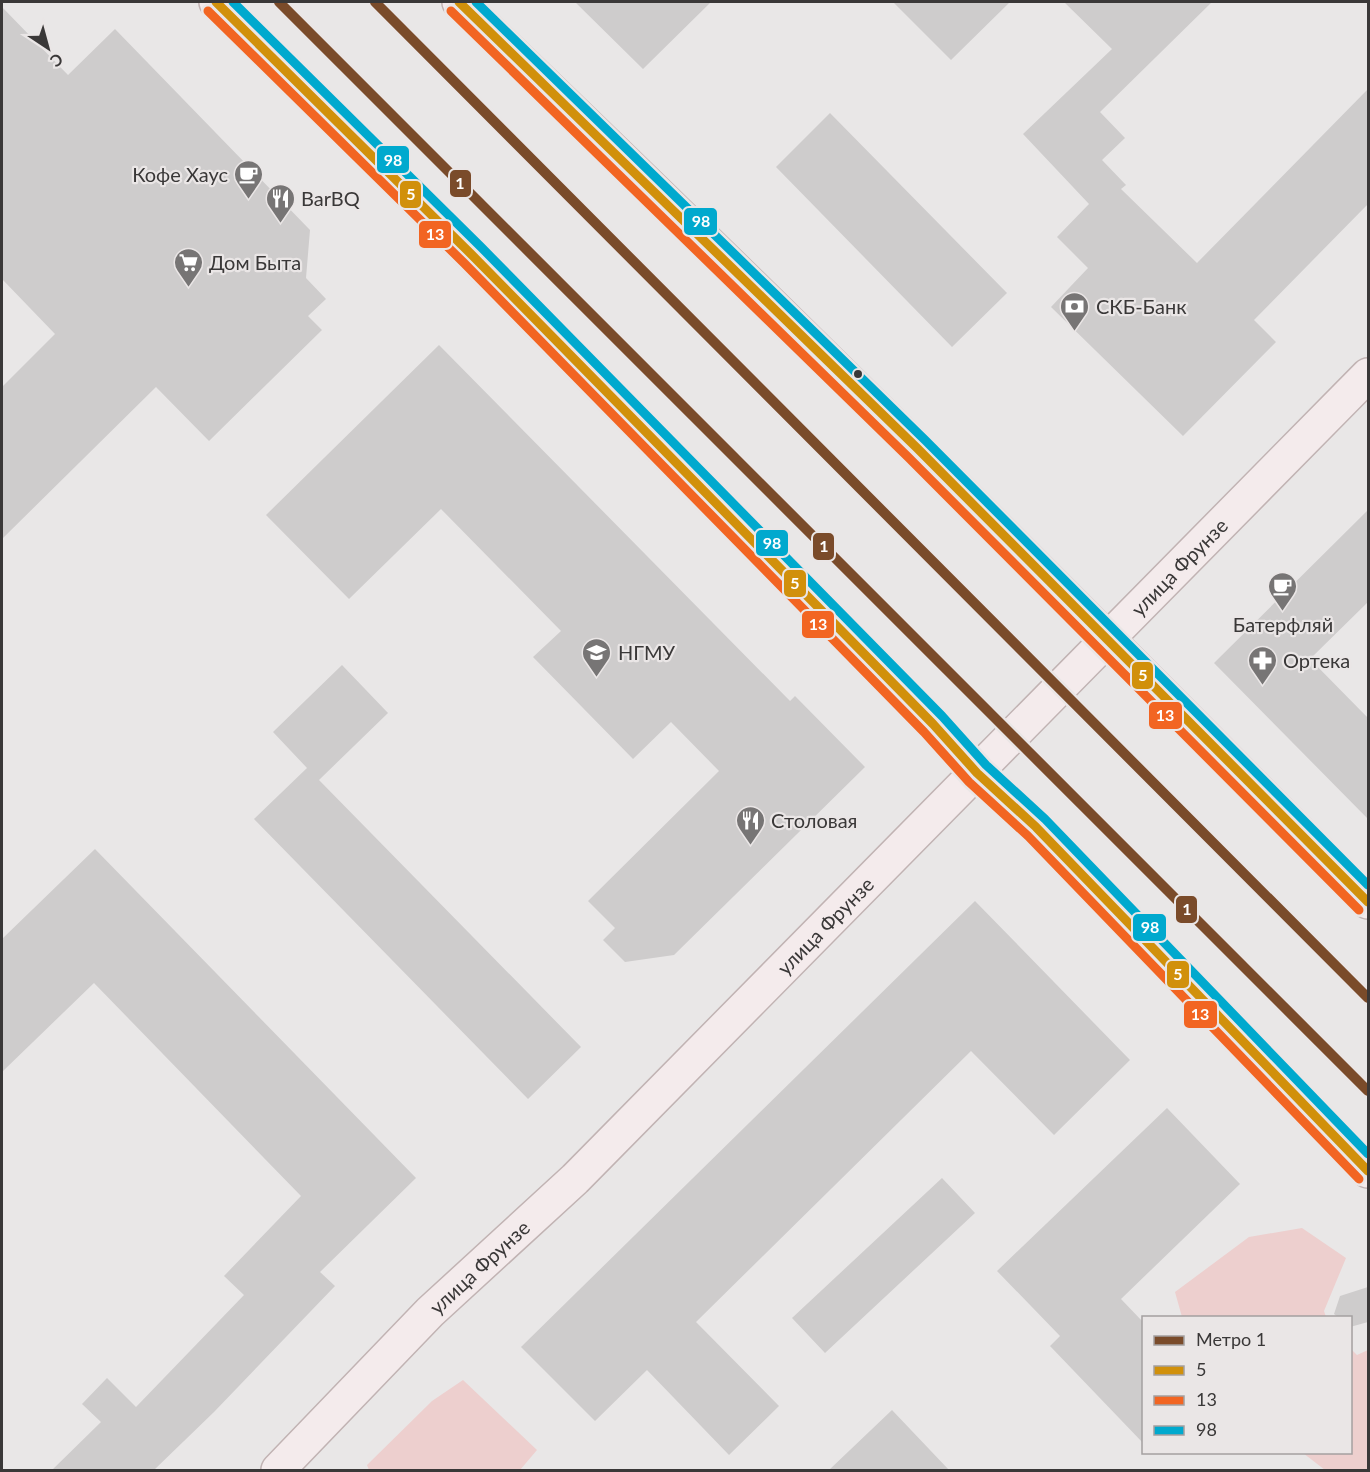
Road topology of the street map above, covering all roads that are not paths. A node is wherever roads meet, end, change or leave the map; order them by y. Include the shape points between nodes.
1 (216, 2) edge
2 (459, 2) edge
3 (1368, 375) edge
4 (1107, 639) junction
5 (977, 773) junction
6 (1368, 902) edge
7 (1368, 1170) edge
8 (279, 1470) edge

1 - 5 main road via 472,255
2 - 4 main road via 649,184
3 - 4 main road, улица Фрунзе
4 - 5 main road, улица Фрунзе
4 - 6 main road
5 - 7 main road via 1036,827
5 - 8 main road, улица Фрунзе via 575,1179 430,1312

